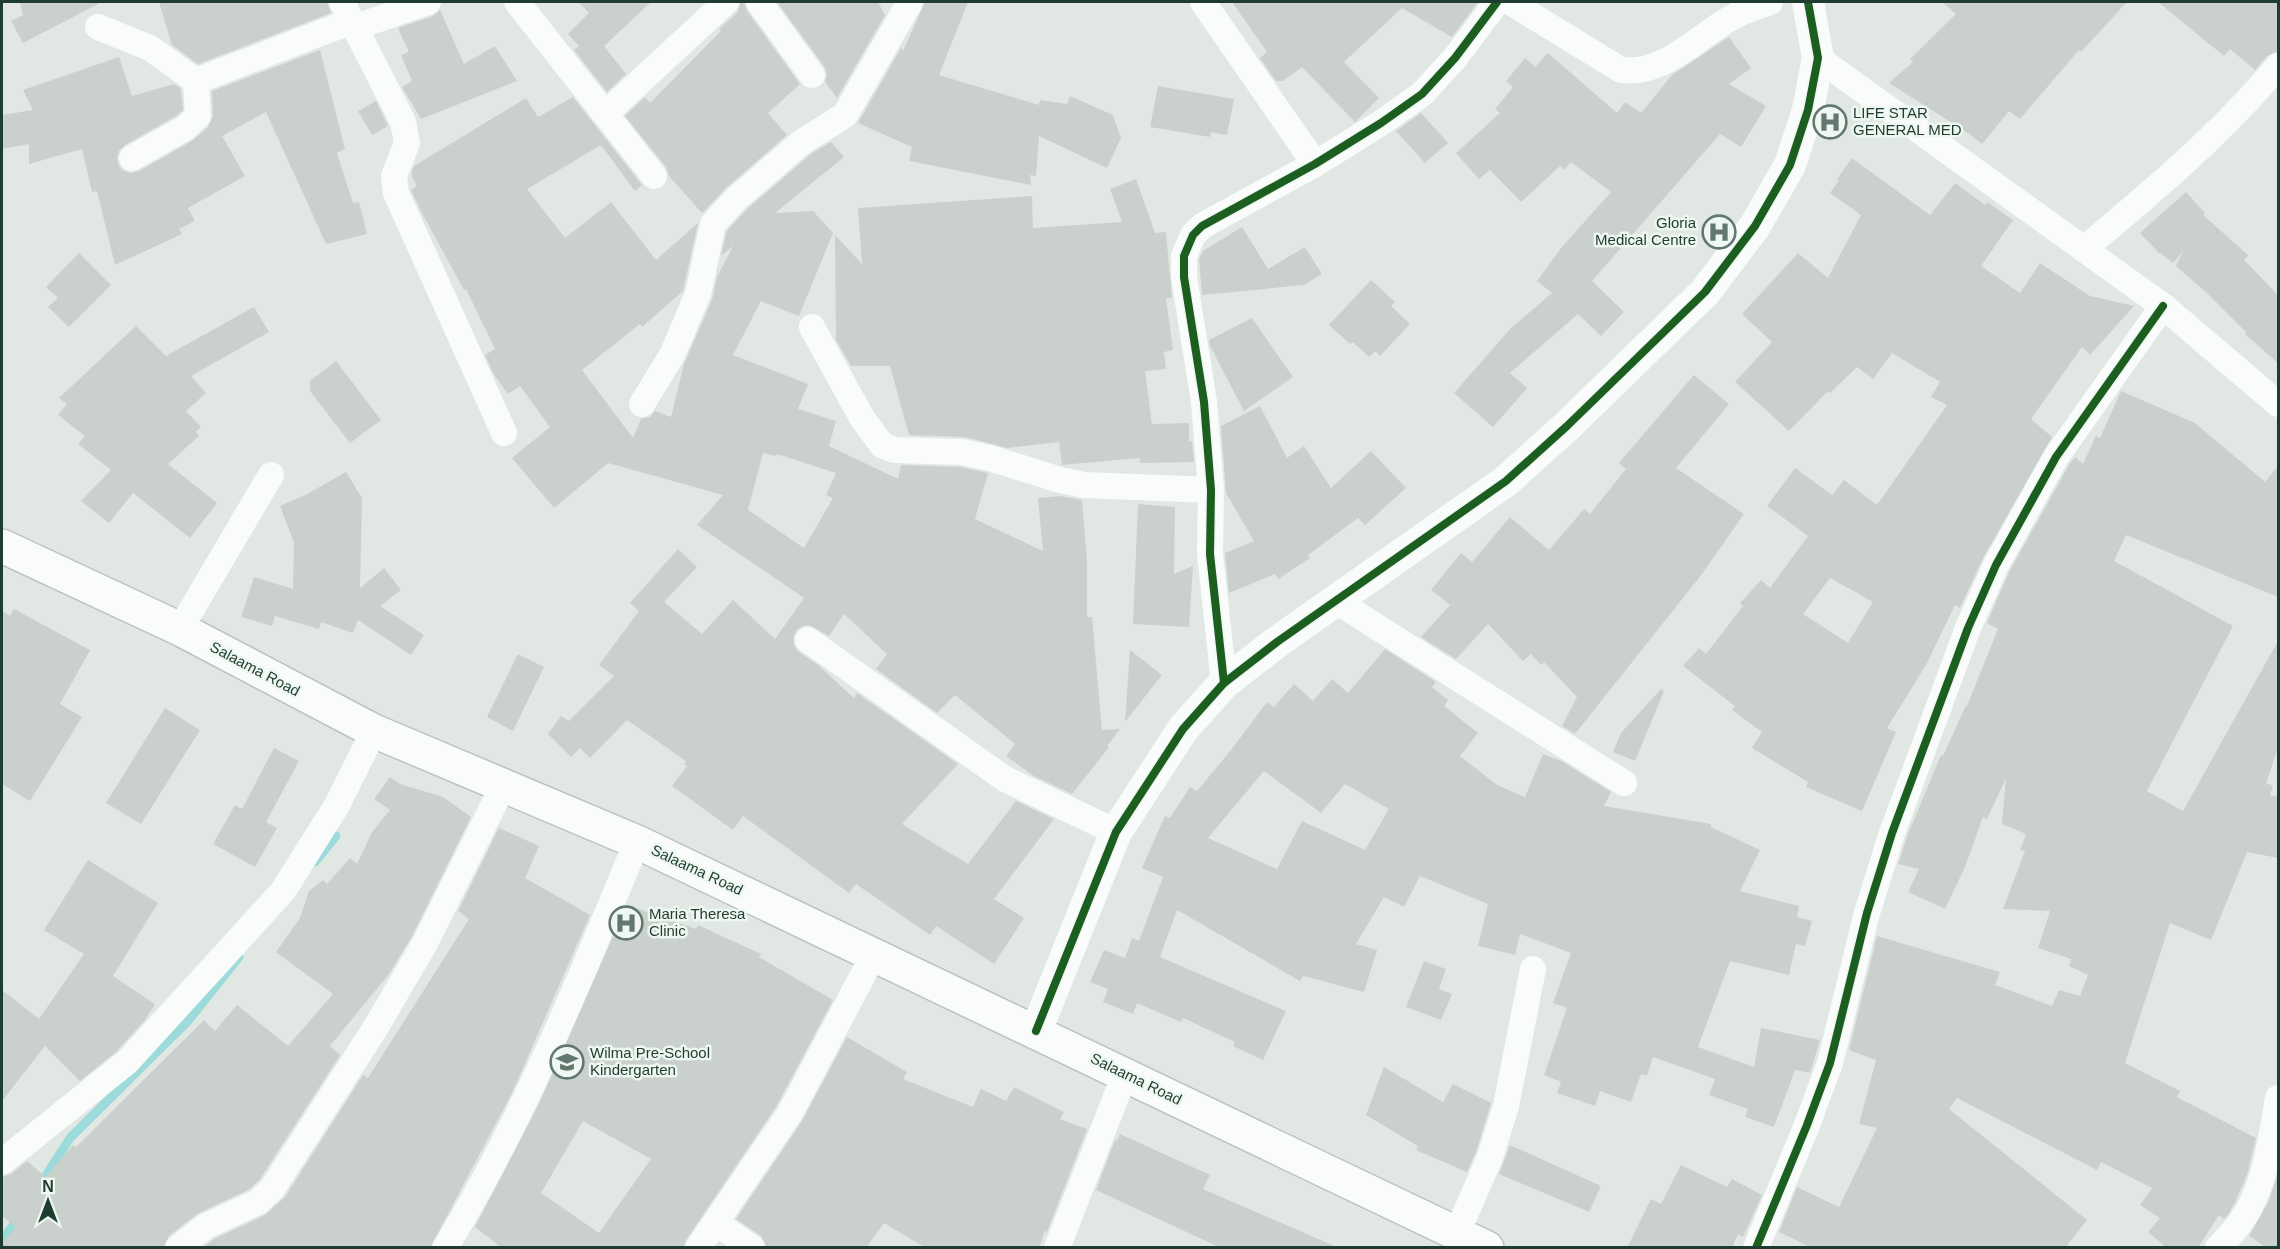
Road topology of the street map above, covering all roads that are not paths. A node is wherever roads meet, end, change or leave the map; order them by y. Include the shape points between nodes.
1 (428, 2) edge
2 (517, 2) edge
3 (726, 2) edge
4 (759, 2) edge
5 (910, 2) edge
6 (1203, 2) edge
7 (1497, 2) edge
8 (1510, 2) edge
9 (1770, 2) edge
10 (1808, 2) edge
11 (350, 17) edge
12 (98, 27) dead end
13 (1818, 58) junction
14 (2278, 66) edge
15 (812, 75) dead end
16 (196, 81) junction
17 (605, 114) junction
18 (132, 158) dead end
19 (1315, 164) junction
20 (654, 176) dead end
21 (2084, 249) junction
22 (2163, 306) junction
23 (812, 327) dead end
24 (642, 404) dead end
25 (2278, 404) edge
26 (504, 433) dead end
27 (271, 475) dead end
28 (1211, 490) junction
29 (2, 546) edge
30 (1336, 601) junction
31 (180, 629) junction
32 (808, 640) dead end
33 (1224, 683) junction
34 (374, 731) junction
35 (1624, 783) dead end
36 (503, 786) junction
37 (1116, 832) junction
38 (637, 842) junction
39 (874, 954) junction
40 (1533, 969) dead end
41 (1036, 1031) junction
42 (1125, 1074) junction
43 (2278, 1098) edge
44 (2, 1162) edge
45 (716, 1222) junction
46 (1457, 1233) junction
47 (178, 1248) edge
48 (445, 1248) edge
49 (698, 1248) edge
50 (752, 1248) edge
51 (1057, 1248) edge
52 (1486, 1248) edge
53 (1756, 1248) edge
54 (2218, 1248) edge

1 - 11 street
2 - 17 street
3 - 17 street
4 - 15 street
5 - 24 street via 845,115 802,142 713,224 698,294 672,355
6 - 19 street
7 - 19 street via 1422,94
8 - 9 street via 1621,70 1635,72 1657,66 1732,17
10 - 13 street
11 - 16 street
11 - 26 street via 403,122 407,143 394,176 396,193
12 - 16 street via 150,48
13 - 21 street
13 - 30 street via 1808,110 1790,165 1755,226 1706,292 1506,481
14 - 21 street via 2150,194
16 - 18 street via 198,116 185,128
17 - 20 street
19 - 28 street via 1202,226 1193,235 1184,256 1204,402
21 - 22 street
22 - 25 street
22 - 53 street via 2056,457 1996,565 1968,628 1892,834 1830,1063
23 - 28 street via 862,418 882,445 895,450 962,452 1084,485
27 - 31 street
28 - 33 street via 1210,554
29 - 31 main road, Salaama Road
30 - 33 street
30 - 35 street
31 - 34 main road, Salaama Road
32 - 37 street via 1005,779
33 - 37 street via 1183,729
34 - 36 main road, Salaama Road
34 - 44 street via 338,805 283,891 127,1062
36 - 38 main road, Salaama Road
36 - 47 street via 419,952 272,1189 258,1202 206,1226
37 - 41 street
38 - 39 main road, Salaama Road
38 - 48 street via 526,1096
39 - 41 main road, Salaama Road
39 - 45 street via 789,1113
40 - 46 street via 1506,1106 1490,1157
41 - 42 main road, Salaama Road
42 - 46 main road, Salaama Road
42 - 51 street
43 - 54 street via 2254,1199 2241,1223
45 - 49 street
45 - 50 street
46 - 52 main road, Salaama Road

